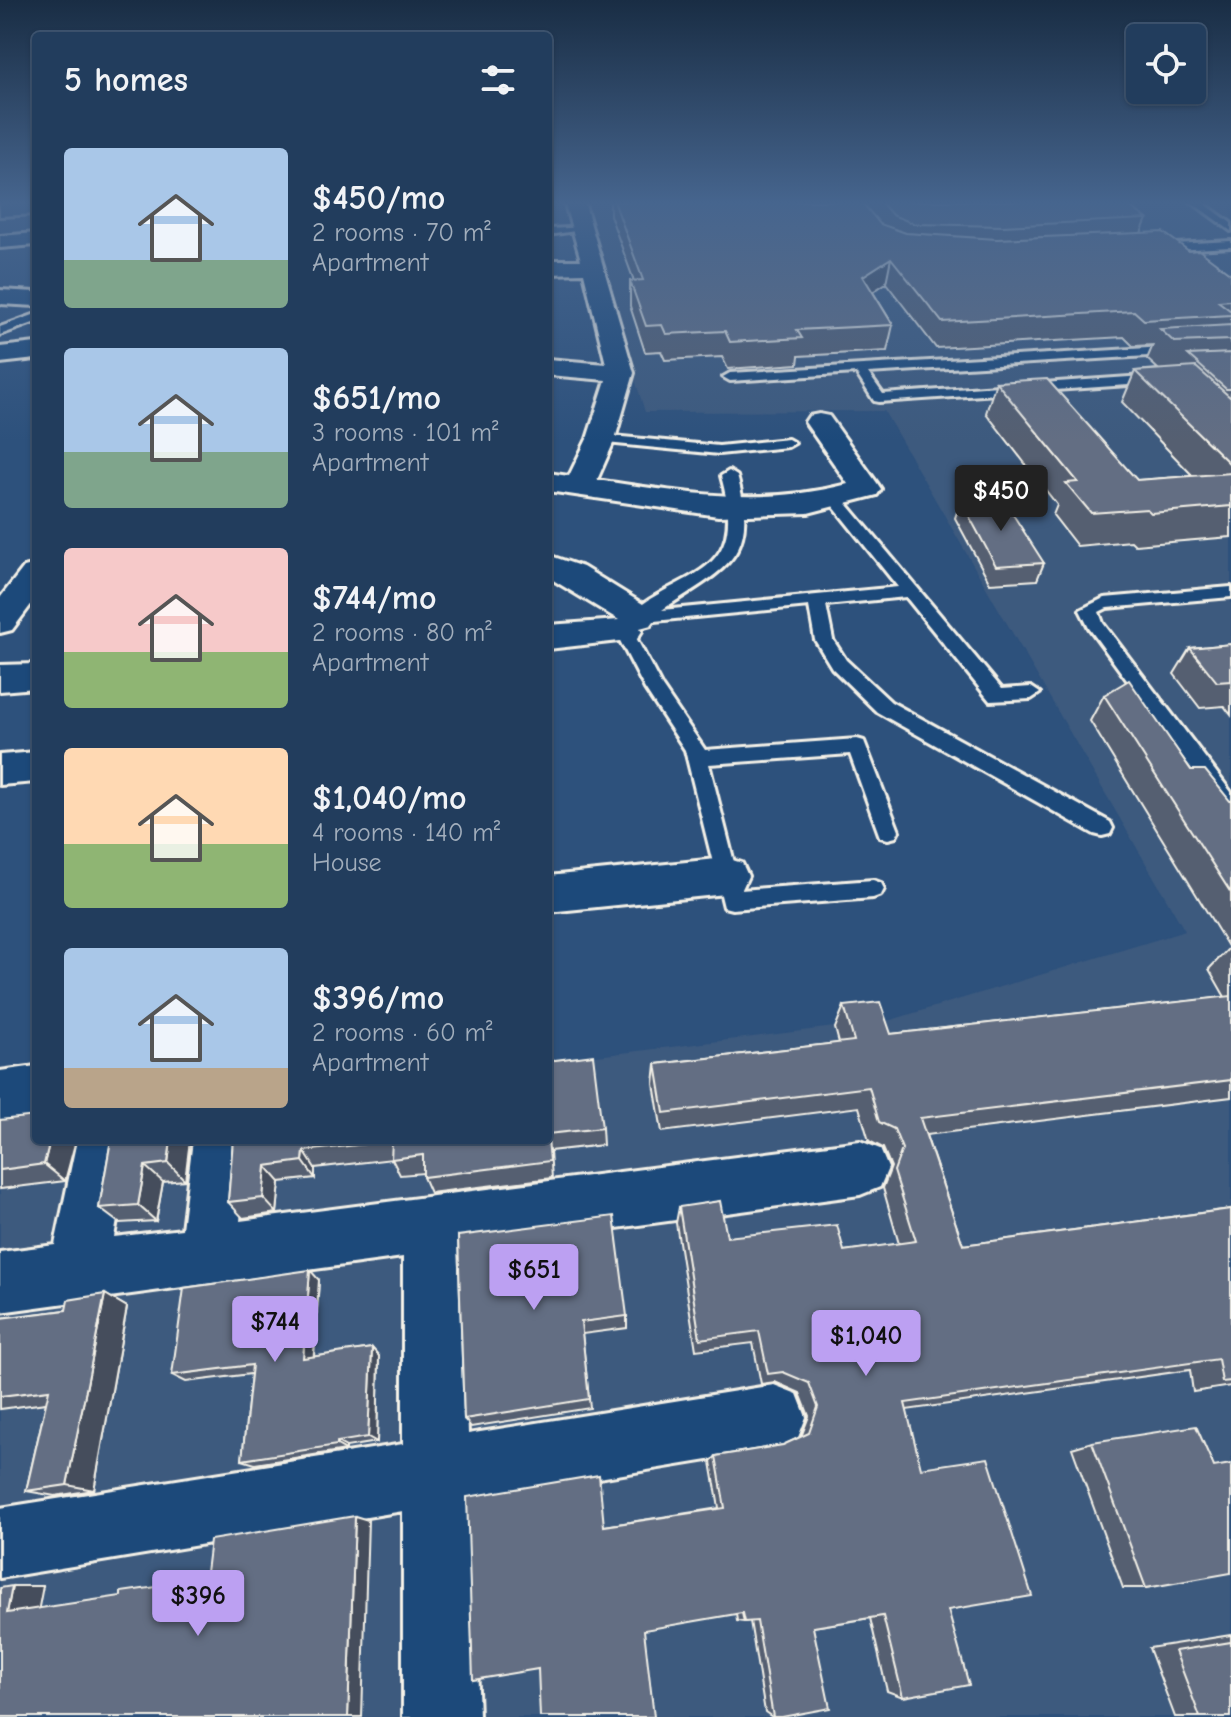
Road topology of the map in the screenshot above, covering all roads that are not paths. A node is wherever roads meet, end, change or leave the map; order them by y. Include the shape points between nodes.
1 (597, 281) edge
2 (0, 297) edge
3 (32, 299) edge
4 (32, 319) edge
5 (0, 331) edge
6 (1231, 347) edge
7 (32, 351) edge
8 (0, 355) edge
9 (552, 367) edge
10 (860, 370) junction
11 (621, 373) junction
12 (730, 377) dead end
13 (1170, 379) edge
14 (819, 422) dead end
15 (601, 439) junction
16 (788, 443) dead end
17 (729, 476) dead end
18 (563, 485) edge
19 (833, 496) junction
20 (738, 507) junction
21 (552, 567) edge
22 (32, 579) edge
23 (911, 591) junction
24 (1231, 592) edge
25 (816, 600) junction
26 (0, 622) edge
27 (631, 624) junction
28 (552, 636) edge
29 (32, 676) edge
30 (0, 678) edge
31 (1031, 693) dead end
32 (698, 758) junction
33 (32, 767) edge
34 (0, 770) edge
35 (1231, 807) edge
36 (1102, 828) dead end
37 (888, 831) dead end
38 (726, 876) junction
39 (873, 889) dead end
40 (552, 894) edge
41 (32, 1092) edge
42 (0, 1096) edge
43 (103, 1144) edge
44 (220, 1144) edge
45 (860, 1168) dead end
46 (432, 1226) junction
47 (208, 1255) junction
48 (79, 1271) junction
49 (0, 1282) edge
50 (774, 1417) dead end
51 (435, 1471) junction
52 (0, 1543) edge
53 (441, 1717) edge

1 - 11 street
2 - 3 street
4 - 5 lane
6 - 10 lane
7 - 8 street
9 - 11 street
10 - 12 lane
10 - 13 lane via 879,398
11 - 15 street
14 - 19 street via 866,489
15 - 16 lane via 719,450
15 - 18 street
17 - 20 lane
18 - 20 street
19 - 20 street via 808,504
19 - 23 lane
20 - 27 lane via 734,543 724,561
21 - 27 street via 571,574
22 - 26 street
23 - 25 lane
23 - 31 lane via 997,696
24 - 35 lane via 1104,603 1089,610
25 - 27 lane
25 - 36 lane via 824,640 839,664 884,707
27 - 28 street
27 - 32 lane via 654,689
29 - 30 street
32 - 37 lane via 857,746
32 - 38 lane
33 - 34 street
38 - 39 lane via 732,900
38 - 40 street
41 - 42 street
43 - 48 street
44 - 47 street
45 - 46 street
46 - 47 street
46 - 51 street
47 - 48 street
48 - 49 street
50 - 51 street
51 - 52 street
51 - 53 street

